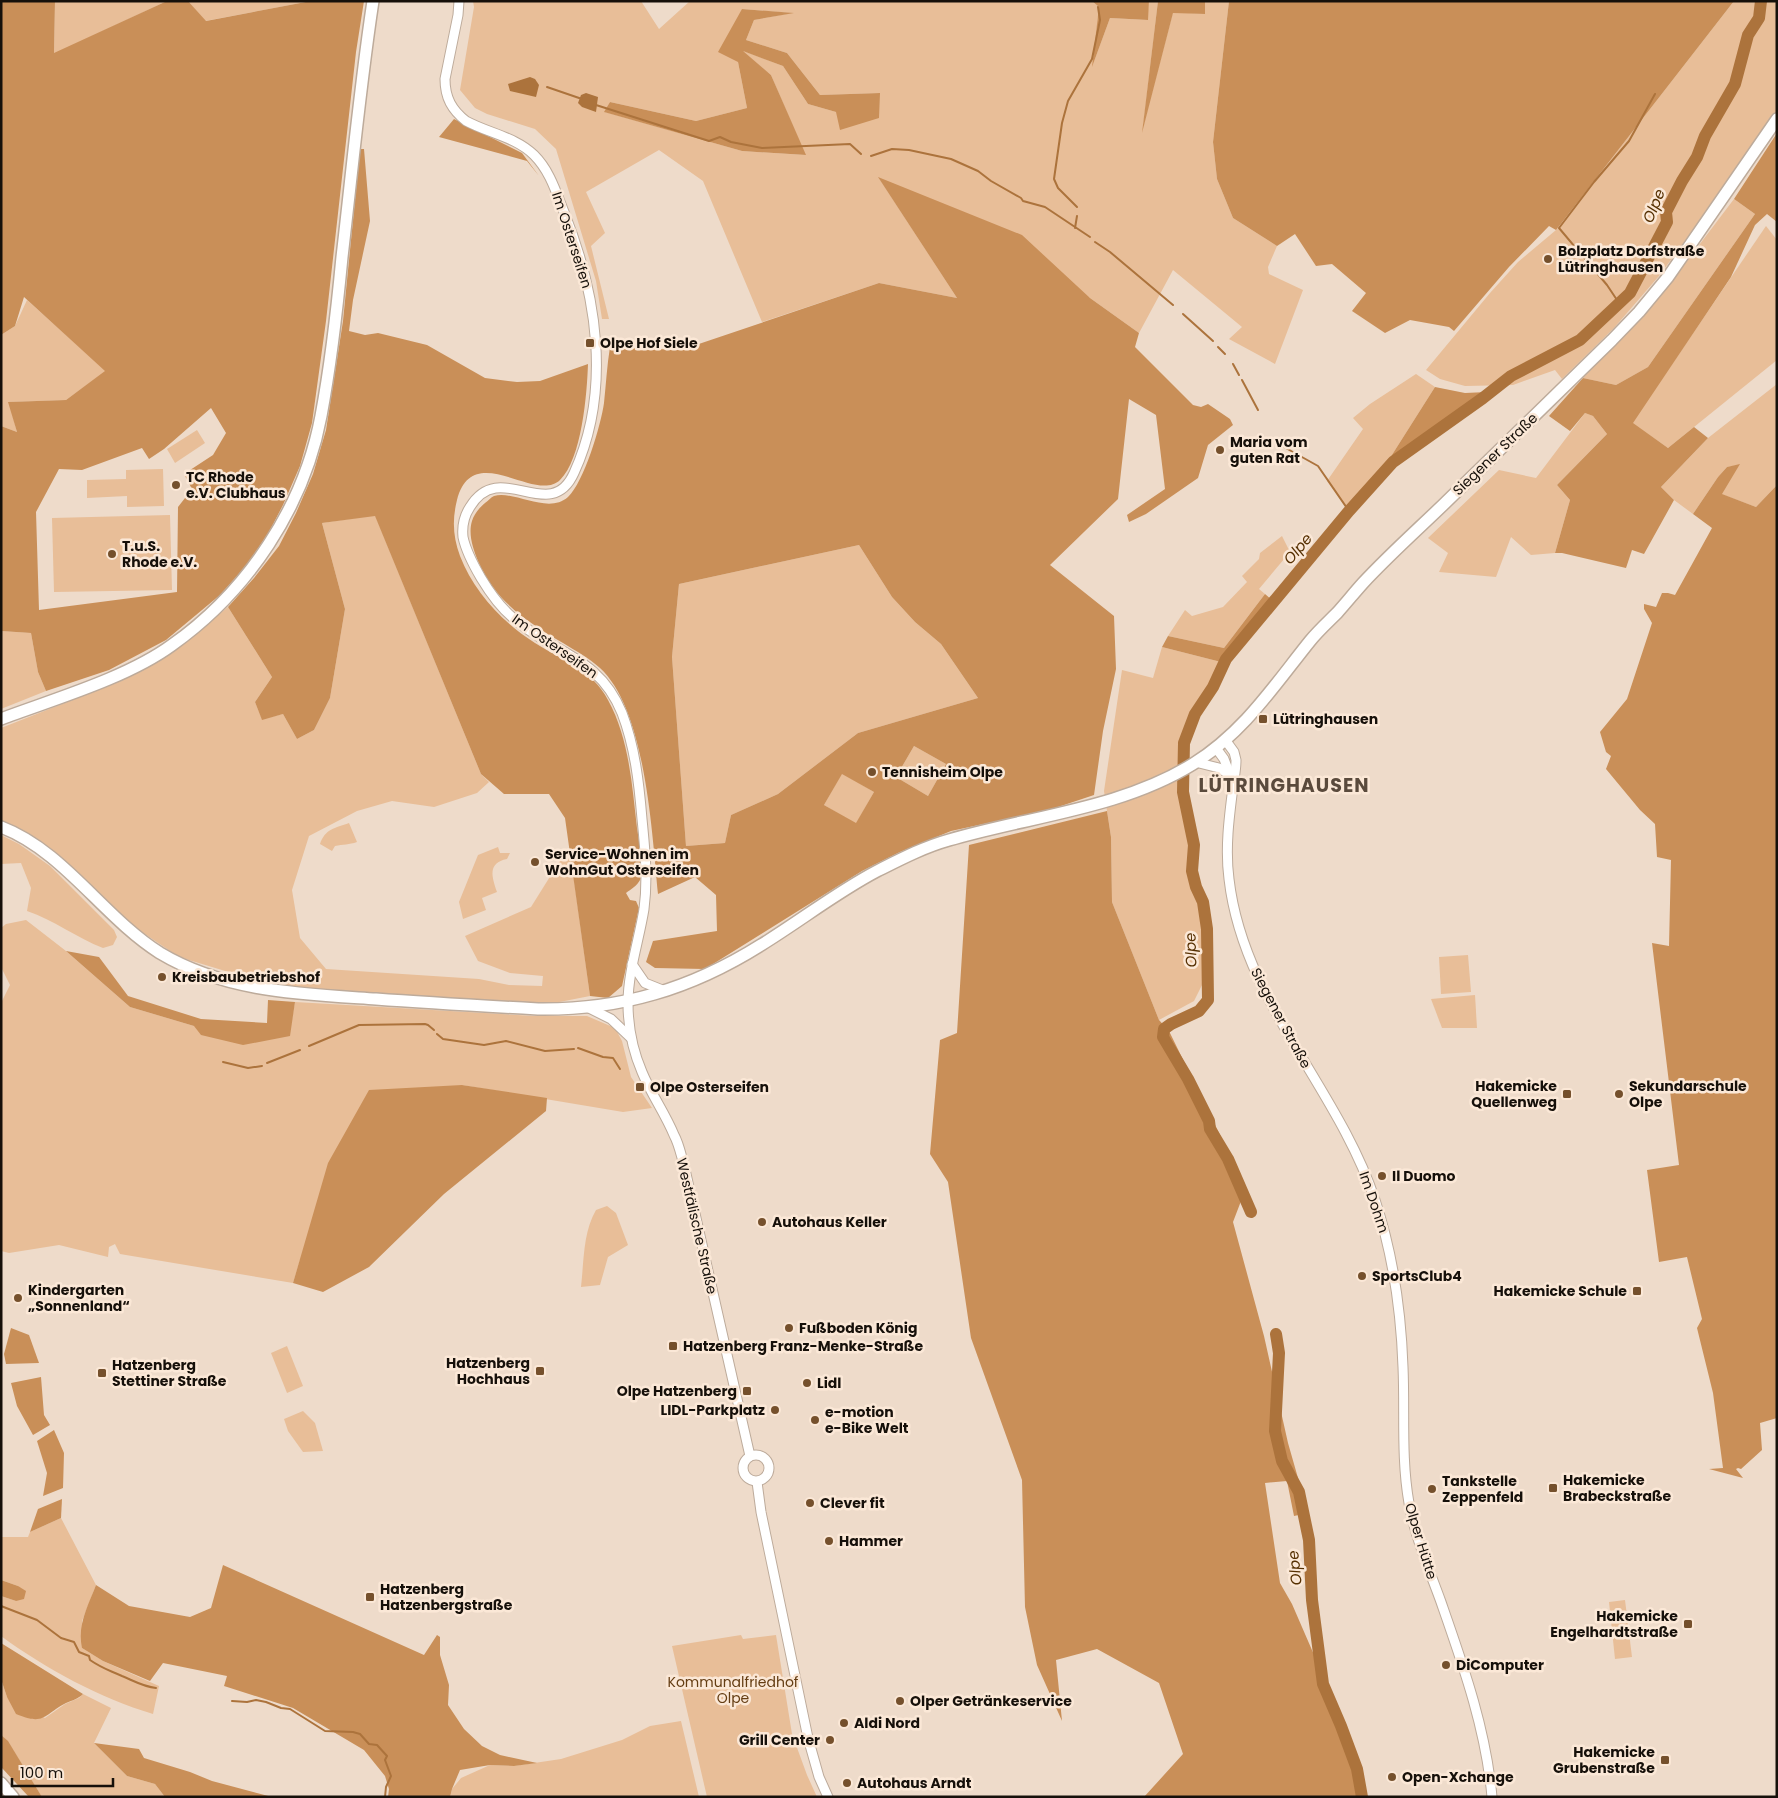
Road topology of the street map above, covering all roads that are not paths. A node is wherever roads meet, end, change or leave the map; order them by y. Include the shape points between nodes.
1 (373, 1) edge
2 (459, 1) edge
3 (1777, 119) edge
4 (1, 719) edge
5 (1221, 744) junction
6 (1195, 762) junction
7 (1232, 780) junction
8 (1, 827) edge
9 (632, 964) junction
10 (666, 991) junction
11 (628, 1002) junction
12 (590, 1008) junction
13 (631, 1038) junction
14 (1344, 1128) joint
15 (1395, 1278) joint
16 (750, 1456) junction
17 (757, 1482) junction
18 (1, 1783) edge
19 (13, 1797) edge
20 (828, 1797) edge
21 (1492, 1797) edge

1 - 4 main road via 321,417 306,471 289,510 271,542 226,600 170,647 112,677
2 - 9 street, Im Osterseifen via 445,80 448,101 466,121 524,147 548,174 586,275 596,351 590,426 568,483 546,495 502,487 487,491 469,507 463,536 474,567 497,603 536,635 585,664 606,682 630,734 646,862 644,907
3 - 5 main road, Siegener Straße via 1668,277 1639,312 1363,583 1311,639 1257,710
5 - 6 main road
5 - 7 street, Siegener Straße
6 - 7 street via 1219,768
6 - 10 main road via 1125,795 948,840 903,858 865,878 725,966
7 - 14 street, Siegener Straße via 1227,855 1236,920 1263,989
8 - 12 main road via 33,844 57,862 147,944 177,963 216,979 272,990 342,997 538,1010
9 - 10 street via 645,983
9 - 11 street, Im Osterseifen
10 - 11 main road
11 - 12 main road
11 - 13 street, Westfälische Straße
12 - 13 street via 612,1019
13 - 16 street, Westfälische Straße via 642,1072 675,1136 684,1165
14 - 15 street, Im Dohm via 1375,1198
15 - 21 street, Olper Hütte via 1409,1501 1418,1540 1470,1688
16 - 17 street via 743,1466 744,1474
16 - 17 street via 759,1455 769,1464 768,1476
17 - 20 street via 808,1738
18 - 19 main road

